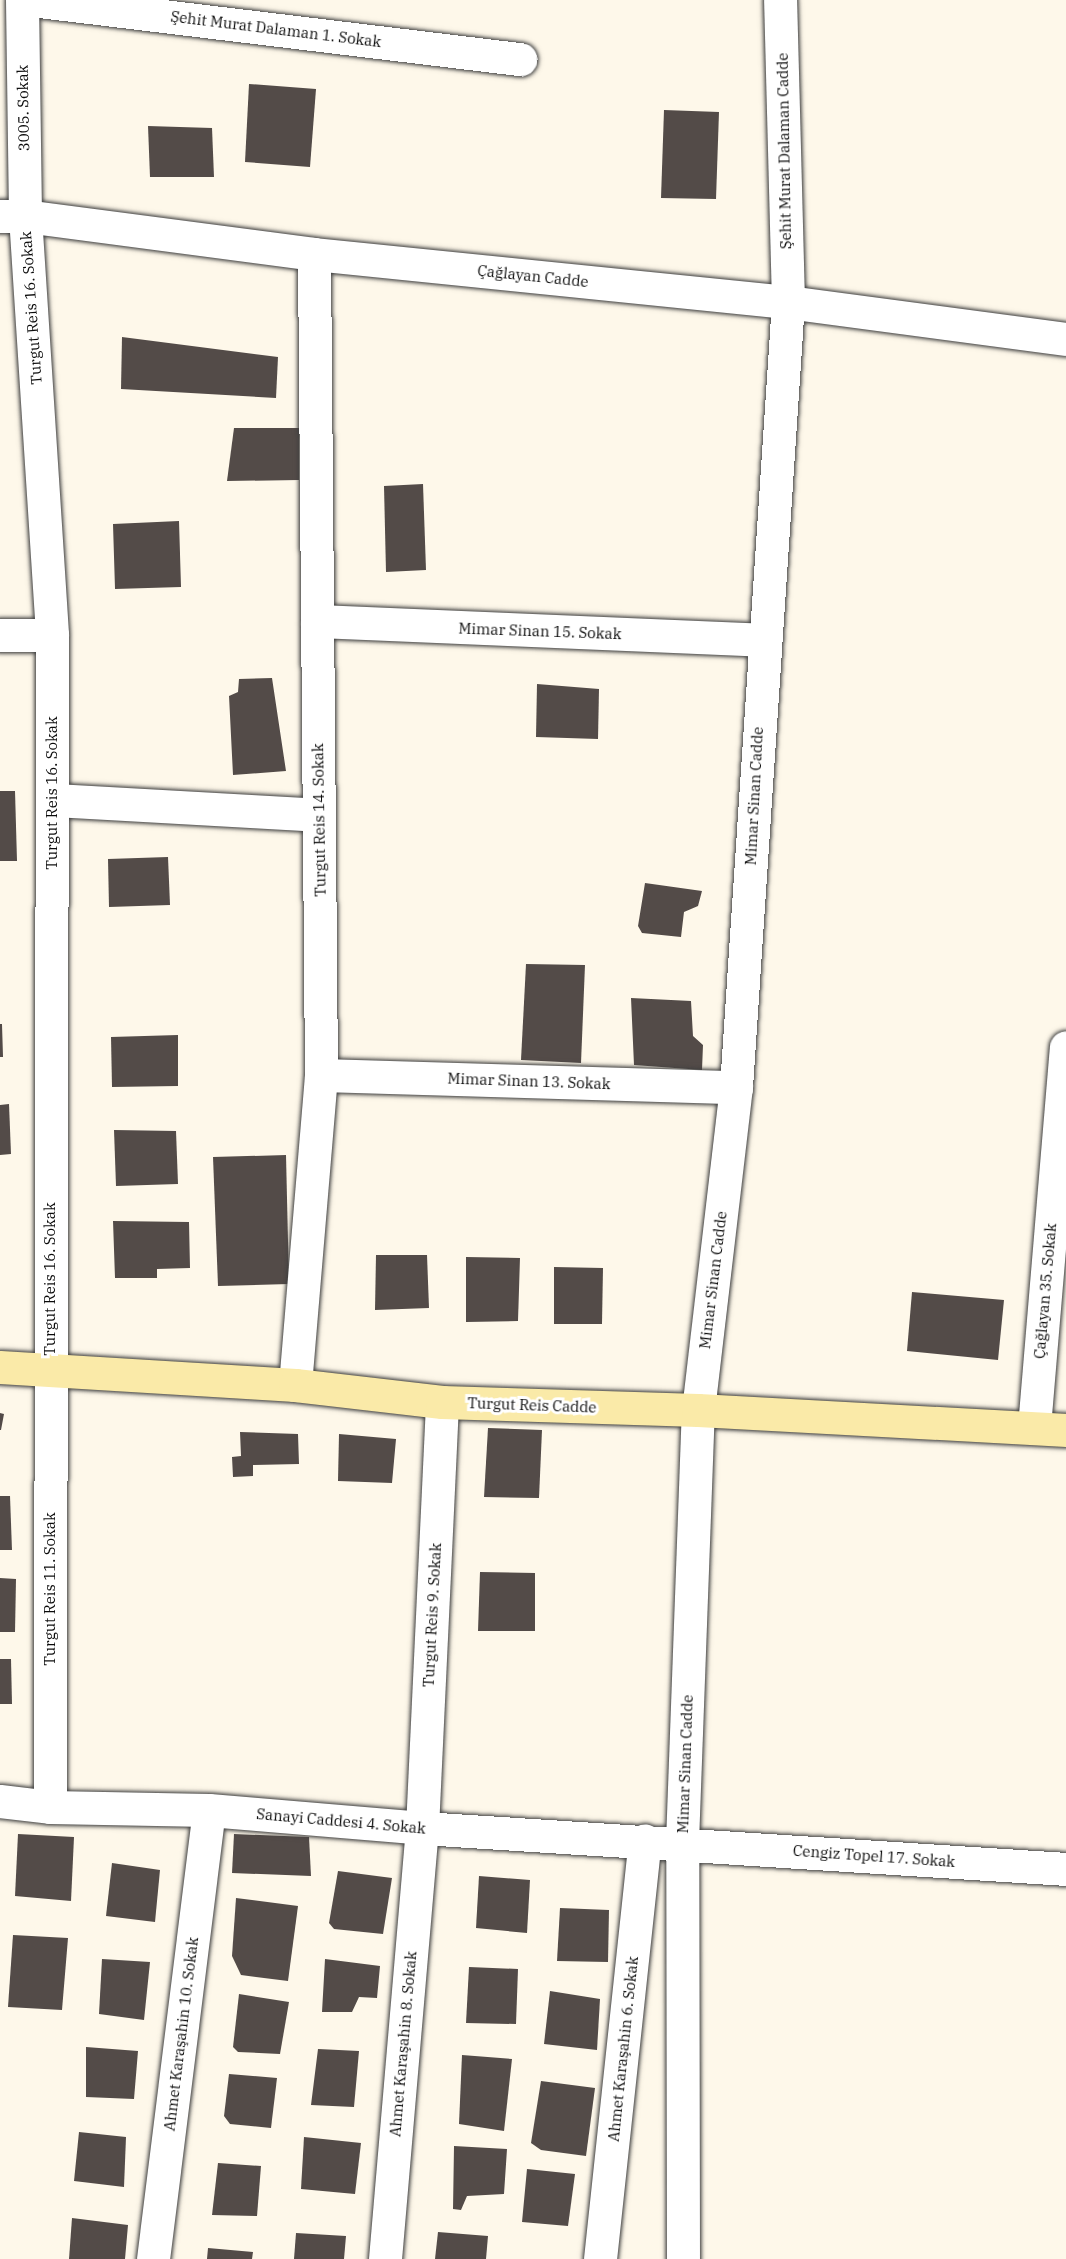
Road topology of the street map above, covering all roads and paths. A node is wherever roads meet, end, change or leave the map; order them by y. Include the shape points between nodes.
1 (22, 0) edge
2 (31, 0) edge
3 (780, 0) edge
4 (520, 59) dead end
5 (12, 216) edge
6 (314, 254) junction
7 (788, 302) junction
8 (1066, 339) edge
9 (317, 621) junction
10 (0, 634) edge
11 (52, 635) junction
12 (764, 640) junction
13 (53, 800) junction
14 (319, 815) junction
15 (1066, 1047) edge
16 (321, 1075) junction
17 (736, 1088) junction
18 (0, 1367) edge
19 (50, 1370) junction
20 (295, 1385) junction
21 (442, 1402) junction
22 (698, 1410) junction
23 (1034, 1427) junction
24 (1066, 1430) edge
25 (0, 1801) edge
26 (50, 1807) junction
27 (208, 1810) junction
28 (422, 1828) junction
29 (645, 1840) junction
30 (682, 1842) junction
31 (1066, 1869) edge
32 (153, 2259) edge
33 (385, 2259) edge
34 (600, 2259) edge
35 (682, 2259) edge

1 - 5 street, 3005. Sokak
2 - 4 street, Şehit Murat Dalaman 1. Sokak
3 - 7 street, Şehit Murat Dalaman Cadde
5 - 6 street, Çağlayan Cadde
5 - 11 street, Turgut Reis 16. Sokak
6 - 7 street, Çağlayan Cadde
6 - 9 street, Turgut Reis 14. Sokak
7 - 8 street, Çağlayan Cadde
7 - 12 street, Mimar Sinan Cadde
9 - 12 street, Mimar Sinan 15. Sokak
9 - 14 street, Turgut Reis 14. Sokak
10 - 11 street
11 - 13 street, Turgut Reis 16. Sokak
12 - 17 street, Mimar Sinan Cadde
13 - 14 street
13 - 19 street, Turgut Reis 16. Sokak
14 - 16 street, Turgut Reis 14. Sokak
15 - 23 street, Çağlayan 35. Sokak
16 - 17 street, Mimar Sinan 13. Sokak
16 - 20 street, Turgut Reis 14. Sokak
17 - 22 street, Mimar Sinan Cadde
18 - 19 street, Turgut Reis Cadde
19 - 20 street, Turgut Reis Cadde
19 - 26 street, Turgut Reis 11. Sokak
20 - 21 street, Turgut Reis Cadde
21 - 22 street, Turgut Reis Cadde
21 - 28 street, Turgut Reis 9. Sokak
22 - 23 street, Turgut Reis Cadde
22 - 30 street, Mimar Sinan Cadde
23 - 24 street, Turgut Reis Cadde
25 - 26 street, Sanayi Caddesi 4. Sokak
26 - 27 street, Sanayi Caddesi 4. Sokak
27 - 28 street, Sanayi Caddesi 4. Sokak
27 - 32 street, Ahmet Karaşahin 10. Sokak
28 - 29 street, Sanayi Caddesi 4. Sokak
28 - 33 street, Ahmet Karaşahin 8. Sokak
29 - 30 street, Sanayi Caddesi 4. Sokak
29 - 34 street, Ahmet Karaşahin 6. Sokak
30 - 31 street, Cengiz Topel 17. Sokak
30 - 35 street, Mimar Sinan Cadde

